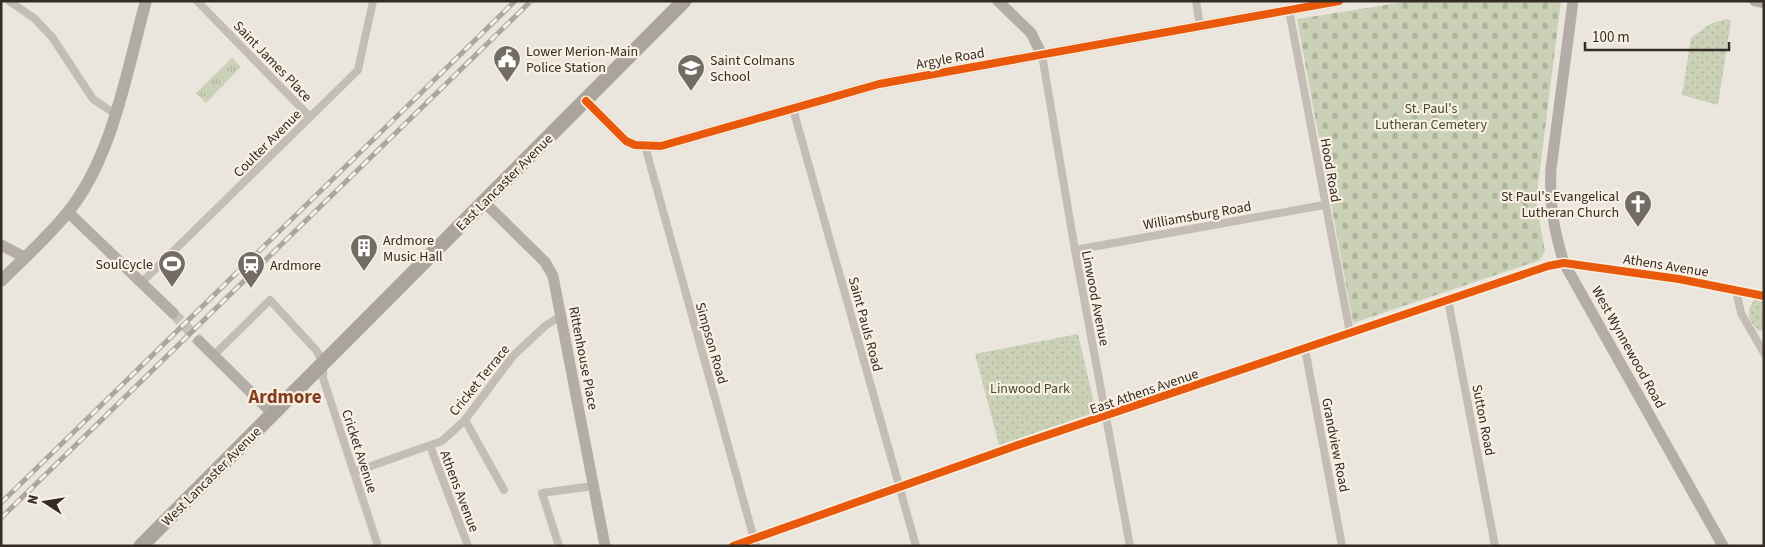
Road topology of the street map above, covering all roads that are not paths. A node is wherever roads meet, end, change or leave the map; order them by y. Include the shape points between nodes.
1 (9, 1) edge
2 (146, 1) edge
3 (197, 1) edge
4 (374, 1) edge
5 (684, 1) edge
6 (998, 1) edge
7 (1196, 1) edge
8 (1573, 1) edge
9 (1755, 1) edge
10 (1334, 2) edge
11 (1764, 3) edge
12 (1289, 10) junction
13 (1200, 26) junction
14 (1042, 55) junction
15 (586, 101) junction
16 (794, 109) junction
17 (115, 114) junction
18 (310, 117) junction
19 (645, 146) junction
20 (484, 202) junction
21 (1324, 205) junction
22 (68, 212) junction
23 (1, 245) edge
24 (1075, 250) junction
25 (24, 257) junction
26 (1564, 263) junction
27 (1, 281) edge
28 (142, 282) junction
29 (1736, 290) junction
30 (1764, 296) edge
31 (1448, 300) junction
32 (173, 312) tunnel mouth
33 (562, 315) junction
34 (1350, 333) junction
35 (199, 341) tunnel mouth
36 (1305, 348) junction
37 (1764, 352) edge
38 (214, 355) junction
39 (323, 363) junction
40 (273, 414) junction
41 (1106, 417) junction
42 (465, 420) junction
43 (430, 446) junction
44 (354, 472) junction
45 (593, 486) junction
46 (899, 488) junction
47 (504, 490) dead end
48 (755, 542) edge
49 (141, 546) edge
50 (378, 546) edge
51 (468, 546) edge
52 (559, 546) edge
53 (605, 546) edge
54 (733, 546) edge
55 (916, 546) edge
56 (1130, 546) edge
57 (1342, 546) edge
58 (1495, 546) edge
59 (1723, 546) edge

1 - 17 street via 34,18 52,37 93,99
2 - 17 main road
3 - 18 street, Saint James Place
4 - 18 street, Coulter Avenue via 358,70
5 - 15 highway, East Lancaster Avenue
6 - 14 street via 1031,33
7 - 13 street
8 - 26 street, West Wynnewood Road via 1550,196 1554,233
9 - 11 street
10 - 12 street, Argyle Road
12 - 13 street, Argyle Road
12 - 21 street, Hood Road
13 - 14 street, Argyle Road
14 - 16 street, Argyle Road via 879,84
14 - 24 street, Linwood Avenue
15 - 19 street, Argyle Road via 626,141
15 - 20 highway, East Lancaster Avenue
16 - 19 street, Argyle Road via 661,146
16 - 46 street, Saint Pauls Road
17 - 22 main road via 94,169
18 - 28 street, Coulter Avenue
19 - 48 street, Simpson Road
20 - 33 street, Rittenhouse Place via 550,268
20 - 39 highway, East Lancaster Avenue
21 - 24 street, Williamsburg Road
21 - 34 street, Hood Road
22 - 25 main road
22 - 28 street
23 - 25 street
24 - 41 street, Linwood Avenue
25 - 27 main road
26 - 29 street, Athens Avenue
26 - 31 street, East Athens Avenue
26 - 59 street, West Wynnewood Road
28 - 32 street
29 - 30 street, Athens Avenue
29 - 37 street via 1741,313
31 - 34 street, East Athens Avenue
31 - 58 street, Sutton Road
33 - 42 street, Cricket Terrace via 518,351
33 - 45 street, Rittenhouse Place
34 - 36 street, East Athens Avenue
35 - 38 street
36 - 41 street, East Athens Avenue
36 - 57 street, Grandview Road
38 - 39 street via 270,300 316,350
38 - 40 street
39 - 40 highway, West Lancaster Avenue
39 - 44 street, Cricket Avenue via 323,378
40 - 49 highway, West Lancaster Avenue
41 - 46 street, East Athens Avenue
41 - 56 street, Linwood Avenue
42 - 43 street, Cricket Terrace via 442,441
42 - 47 street
43 - 44 street, Cricket Terrace
43 - 51 street, Athens Avenue
44 - 50 street, Cricket Avenue
45 - 52 street via 542,493
45 - 53 street, Rittenhouse Place
46 - 48 street, East Athens Avenue
46 - 55 street, Saint Pauls Road
48 - 54 street, East Athens Avenue

